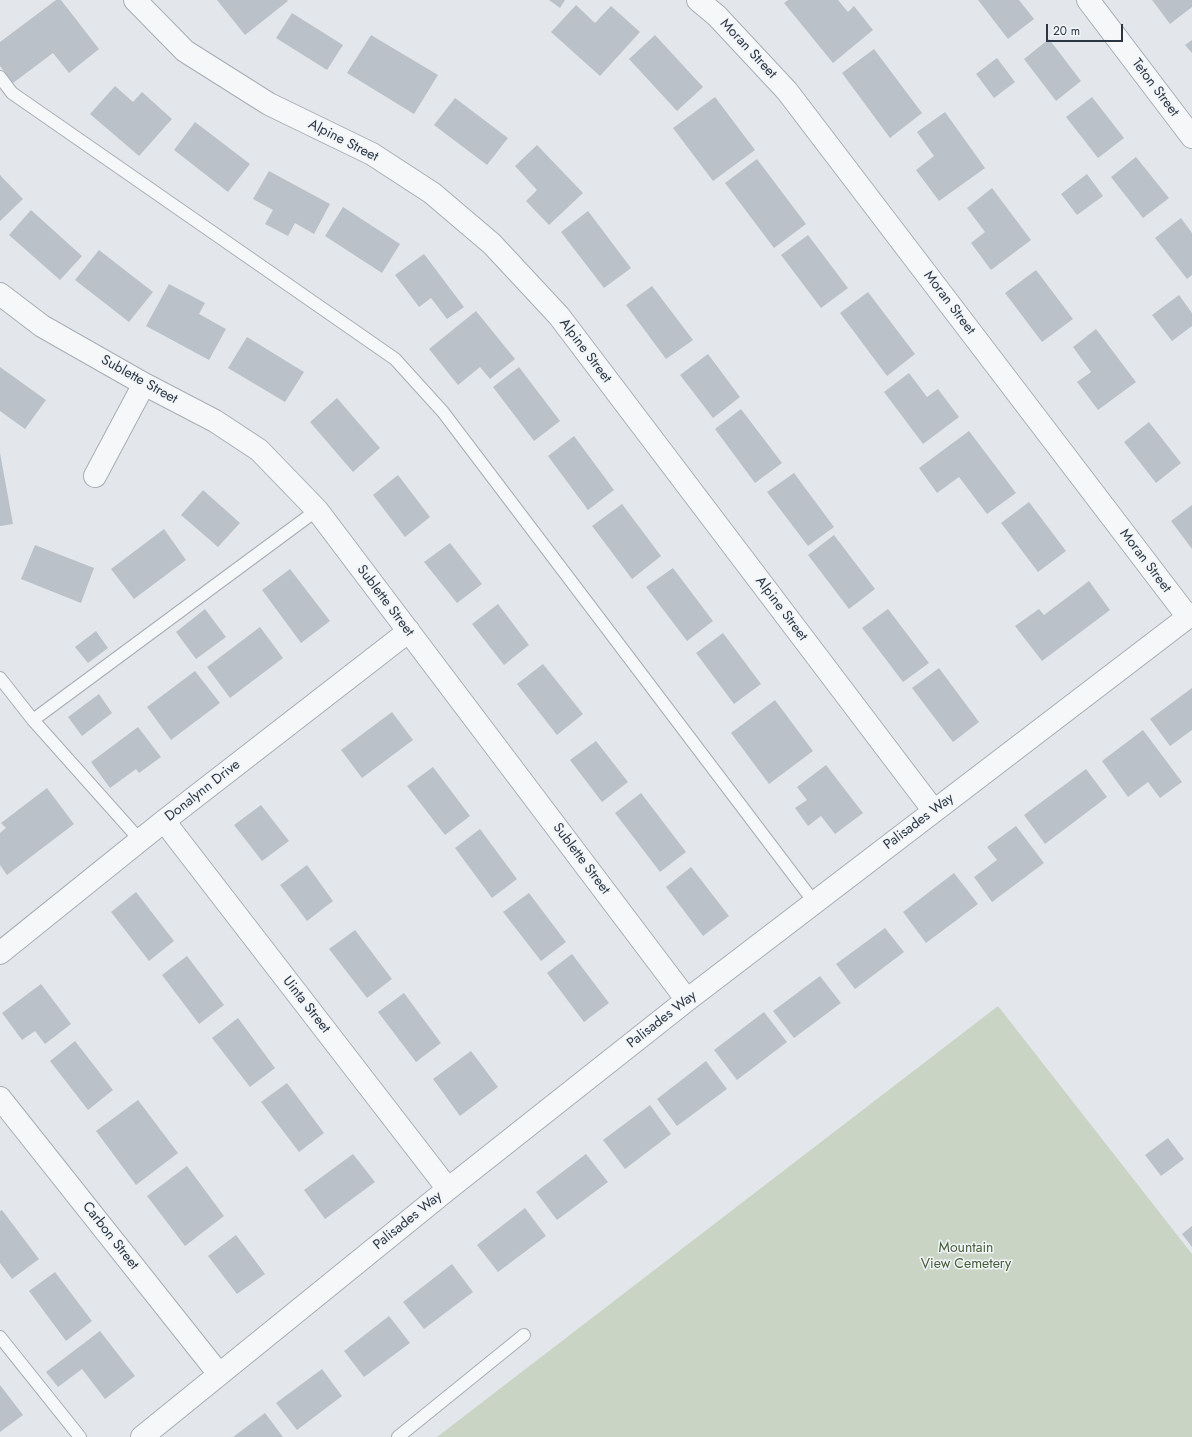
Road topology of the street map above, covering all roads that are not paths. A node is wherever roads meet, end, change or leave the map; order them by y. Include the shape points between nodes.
1 (135, 0) edge
2 (698, 0) edge
3 (1088, 0) edge
4 (0, 77) edge
5 (1192, 137) edge
6 (0, 294) edge
7 (144, 384) junction
8 (94, 476) dead end
9 (317, 510) junction
10 (1190, 616) edge
11 (408, 631) junction
12 (0, 678) edge
13 (33, 720) junction
14 (934, 811) junction
15 (164, 821) junction
16 (140, 840) junction
17 (814, 902) junction
18 (0, 953) edge
19 (687, 1000) junction
20 (0, 1098) edge
21 (448, 1189) junction
22 (524, 1335) dead end
23 (0, 1336) edge
24 (219, 1374) junction
25 (80, 1437) edge
26 (142, 1437) edge
27 (398, 1437) edge

1 - 14 street, Alpine Street via 185,51 269,104 372,154 432,193 492,244 559,316
2 - 10 street, Moran Street via 717,16 788,91
3 - 5 street, Teton Street
4 - 17 lane via 12,93 395,359 443,412
6 - 7 street, Sublette Street via 42,326
7 - 8 street
7 - 9 street, Sublette Street via 215,421 259,450
9 - 11 street, Sublette Street
9 - 13 lane
10 - 14 street, Palisades Way
11 - 15 street, Donalynn Drive
11 - 19 street, Sublette Street
12 - 13 lane
13 - 16 lane
14 - 17 street, Palisades Way
15 - 16 street, Donalynn Drive
15 - 21 street, Uinta Street
16 - 18 street, Donalynn Drive
17 - 19 street, Palisades Way
19 - 21 street, Palisades Way
20 - 24 street, Carbon Street
21 - 24 street, Palisades Way
22 - 27 lane
23 - 25 lane
24 - 26 street, Palisades Way

